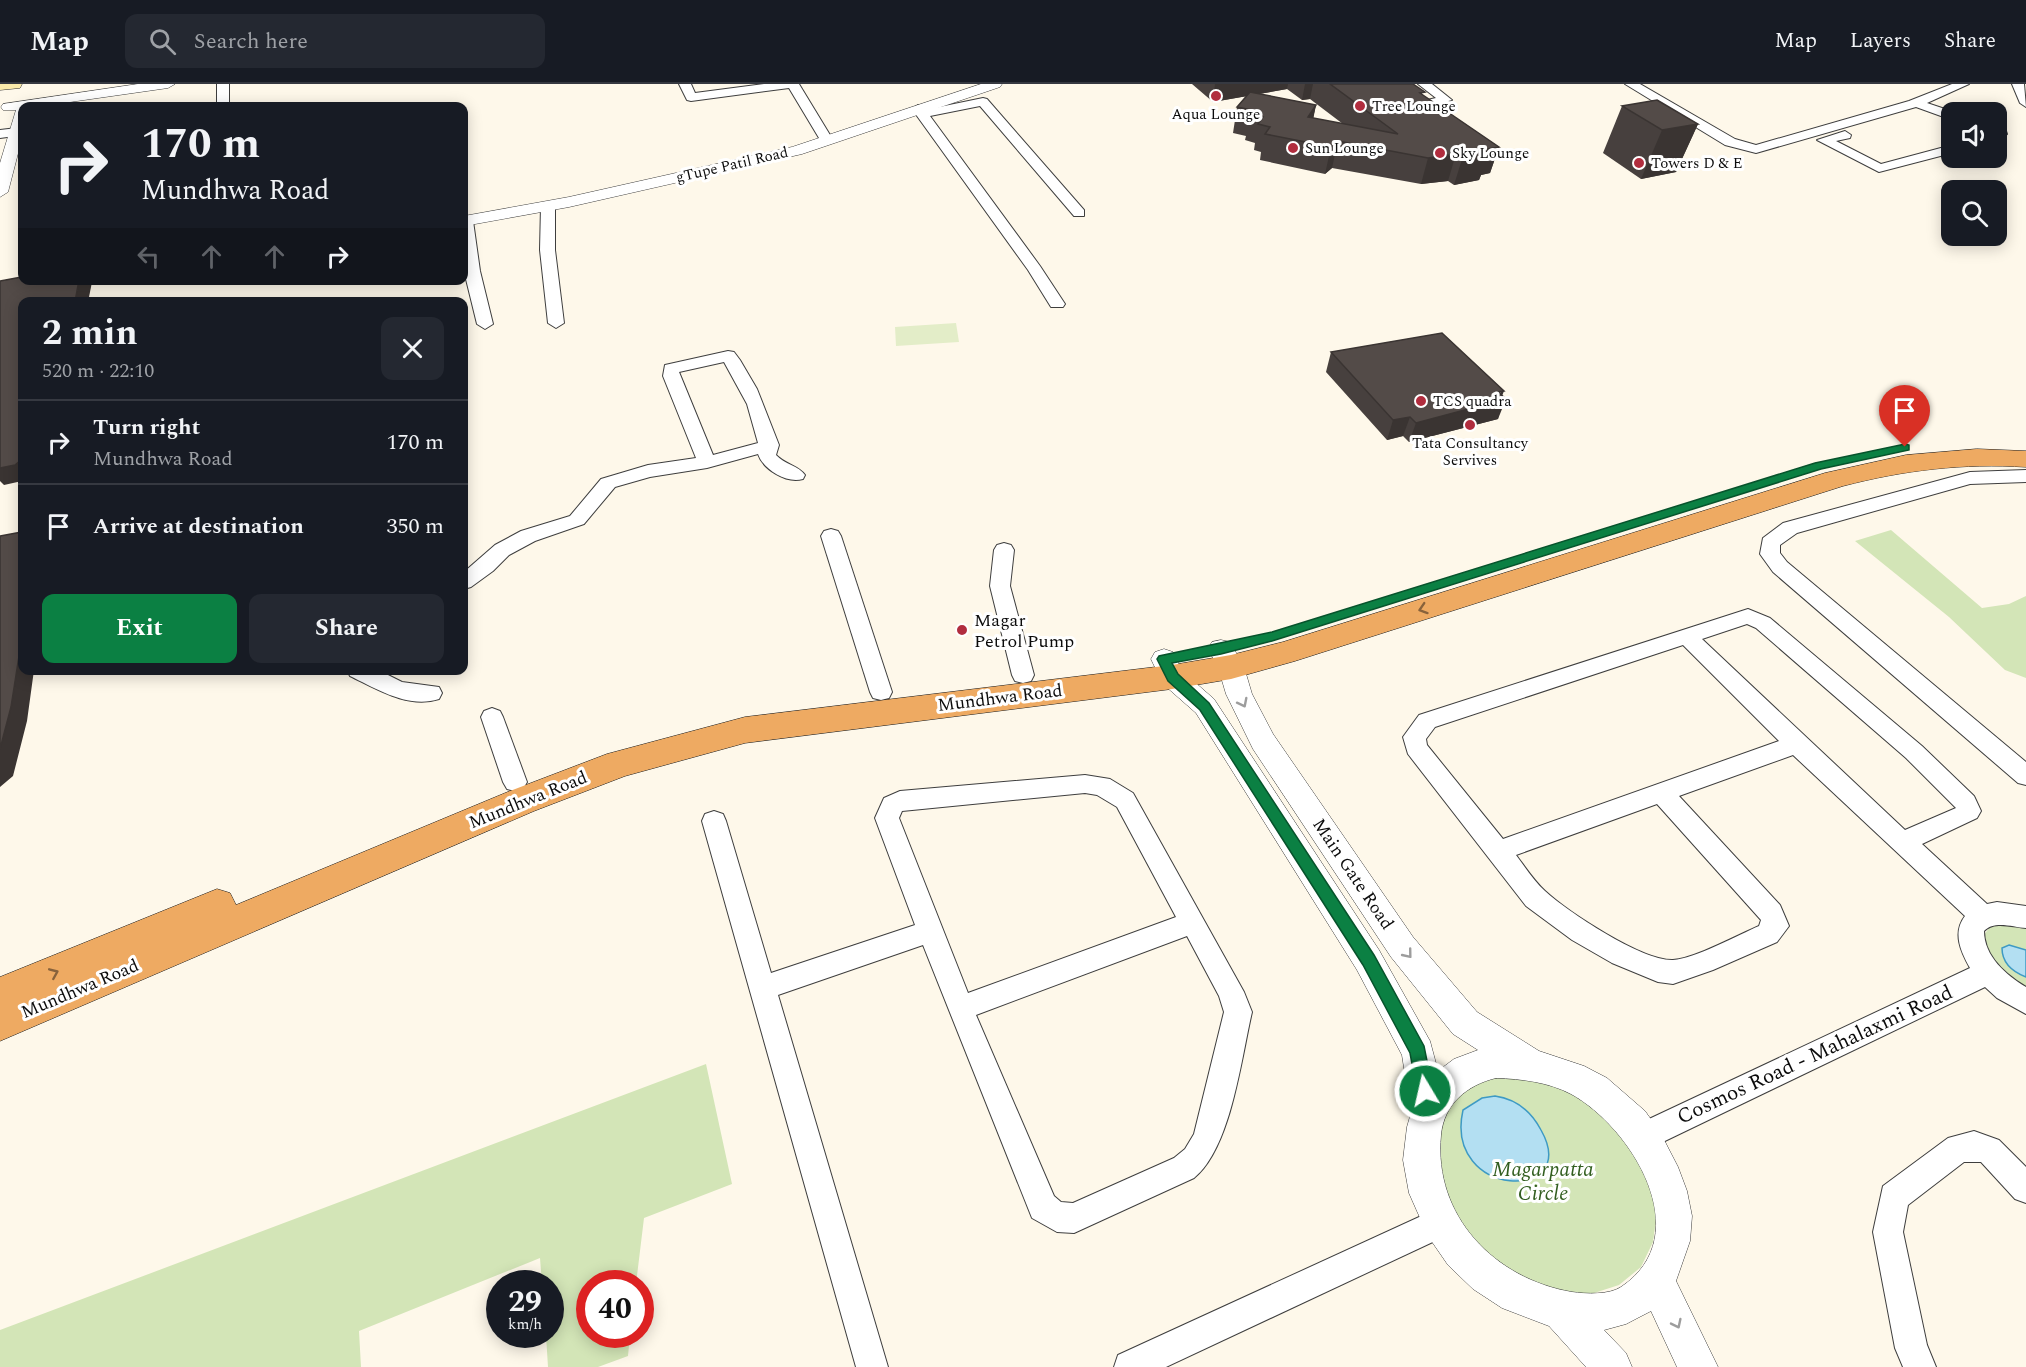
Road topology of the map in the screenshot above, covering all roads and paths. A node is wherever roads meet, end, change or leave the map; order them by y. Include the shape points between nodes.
1 (20, 84) edge
2 (168, 84) edge
3 (223, 84) edge
4 (685, 84) edge
5 (793, 84) edge
6 (995, 84) edge
7 (1387, 84) edge
8 (1424, 84) edge
9 (1631, 84) edge
10 (1963, 84) edge
11 (2018, 84) edge
12 (0, 85) edge
13 (778, 85) edge
14 (1938, 87) edge
15 (20, 102) edge
16 (57, 102) edge
17 (223, 102) edge
18 (1917, 103) junction
19 (2026, 103) edge
20 (1933, 109) junction
21 (18, 111) edge
22 (921, 112) junction
23 (1941, 112) edge
24 (1857, 121) junction
25 (18, 124) edge
26 (1873, 128) junction
27 (17, 132) junction
28 (0, 134) edge
29 (824, 135) dead end
30 (1941, 152) edge
31 (4, 162) edge
32 (0, 192) edge
33 (548, 206) junction
34 (1079, 213) dead end
35 (468, 220) edge
36 (468, 242) edge
37 (1057, 304) dead end
38 (556, 323) dead end
39 (485, 324) dead end
40 (770, 445) junction
41 (2026, 447) edge
42 (2026, 459) edge
43 (707, 462) junction
44 (796, 475) dead end
45 (2026, 476) edge
46 (831, 536) dead end
47 (1004, 550) dead end
48 (468, 579) edge
49 (1686, 636) junction
50 (1226, 658) junction
51 (1168, 668) junction
52 (368, 675) edge
53 (1023, 675) junction
54 (881, 692) junction
55 (431, 693) dead end
56 (492, 717) dead end
57 (1797, 744) junction
58 (2026, 776) edge
59 (515, 782) junction
60 (1661, 792) junction
61 (714, 821) dead end
62 (1902, 842) junction
63 (1498, 851) junction
64 (1982, 916) junction
65 (2026, 917) edge
66 (1192, 923) junction
67 (930, 931) junction
68 (1987, 973) junction
69 (761, 989) junction
70 (0, 996) edge
71 (2026, 1001) edge
72 (960, 1008) junction
73 (0, 1023) edge
74 (1529, 1063) junction
75 (1428, 1111) junction
76 (1642, 1137) junction
77 (2026, 1188) edge
78 (1441, 1222) junction
79 (1656, 1281) junction
80 (1561, 1311) junction
81 (872, 1367) edge
82 (1130, 1367) edge
83 (1612, 1367) edge
84 (1698, 1367) edge
85 (1920, 1367) edge

1 - 12 main road
1 - 15 street
2 - 16 street
3 - 17 street
4 - 13 street via 691,98
5 - 13 street
5 - 29 street
6 - 22 street, gTupe Patil Road
7 - 8 street via 1416,106 1446,100
9 - 24 street via 1741,146 1768,147
10 - 14 street
11 - 19 street
14 - 18 street
18 - 20 street
18 - 24 street
20 - 23 street
20 - 26 street
21 - 28 street
22 - 33 street, gTupe Patil Road via 796,151
22 - 34 street via 983,102
22 - 37 street
24 - 26 street
25 - 27 street
26 - 30 street via 1824,140 1879,168
27 - 28 street
27 - 31 street
31 - 32 street
33 - 35 street, gTupe Patil Road
33 - 38 street via 546,246
36 - 39 street
40 - 43 street
40 - 43 street via 766,427 728,356 671,369
40 - 44 street via 767,456 777,467
41 - 50 highway, Mundhwa Road via 1944,443 1872,452 1818,466 1272,636
42 -> 50 highway, Mundhwa Road via 1957,456 1888,465 1284,653
43 - 48 street via 648,471 608,483 577,520 528,536 502,550
45 - 58 street via 1970,478 1790,528 1770,543 1770,554 1780,567
46 - 54 street
47 - 53 street via 1000,586
49 - 57 street
49 - 62 street via 1742,617 1763,623 1914,752 1966,803 1969,811 1963,816
49 - 63 street via 1427,721 1419,729 1414,737 1416,748
50 - 51 highway, Mundhwa Road
50 -> 74 street, Main Gate Road via 1263,741 1402,947 1465,1023
51 - 53 highway, Mundhwa Road
51 - 73 highway, Mundhwa Road via 786,723 670,748 522,801
51 - 75 street, Main Gate Road via 1205,706 1368,960 1418,1052
52 - 55 street via 399,690
53 - 54 highway, Mundhwa Road
54 - 59 highway, Mundhwa Road via 699,720 614,745
56 - 59 street
57 - 60 street
57 - 62 street
70 -> 59 highway, Mundhwa Road
60 - 63 street
60 - 63 street via 1771,913 1776,926 1768,934 1674,972 1641,966 1551,912
61 - 69 street
62 - 64 street
64 - 65 street via 2009,913
64 - 68 street via 1974,923 1970,939 1976,959
66 - 67 street via 1125,800 1102,786 1085,784 900,801 892,805 886,818
66 - 72 street
66 - 72 street via 1238,1012 1207,1140 1184,1168 1074,1218 1053,1216 1043,1207
67 - 69 street
67 - 72 street
68 - 71 street
68 - 76 street, Cosmos Road - Mahalaxmi Road
69 - 81 street
74 - 75 street via 1496,1062 1467,1070 1444,1087
74 - 76 street via 1563,1072 1596,1090 1626,1116
75 - 78 street via 1420,1141 1422,1176
76 - 79 street via 1667,1182 1674,1218 1670,1252
77 - 85 street via 1989,1150 1974,1146 1958,1148 1894,1197 1888,1232 1911,1348
78 - 80 street via 1457,1246 1487,1276 1523,1299
78 - 82 street
79 - 80 street via 1632,1302 1599,1312
79 -> 84 street
80 - 83 street

